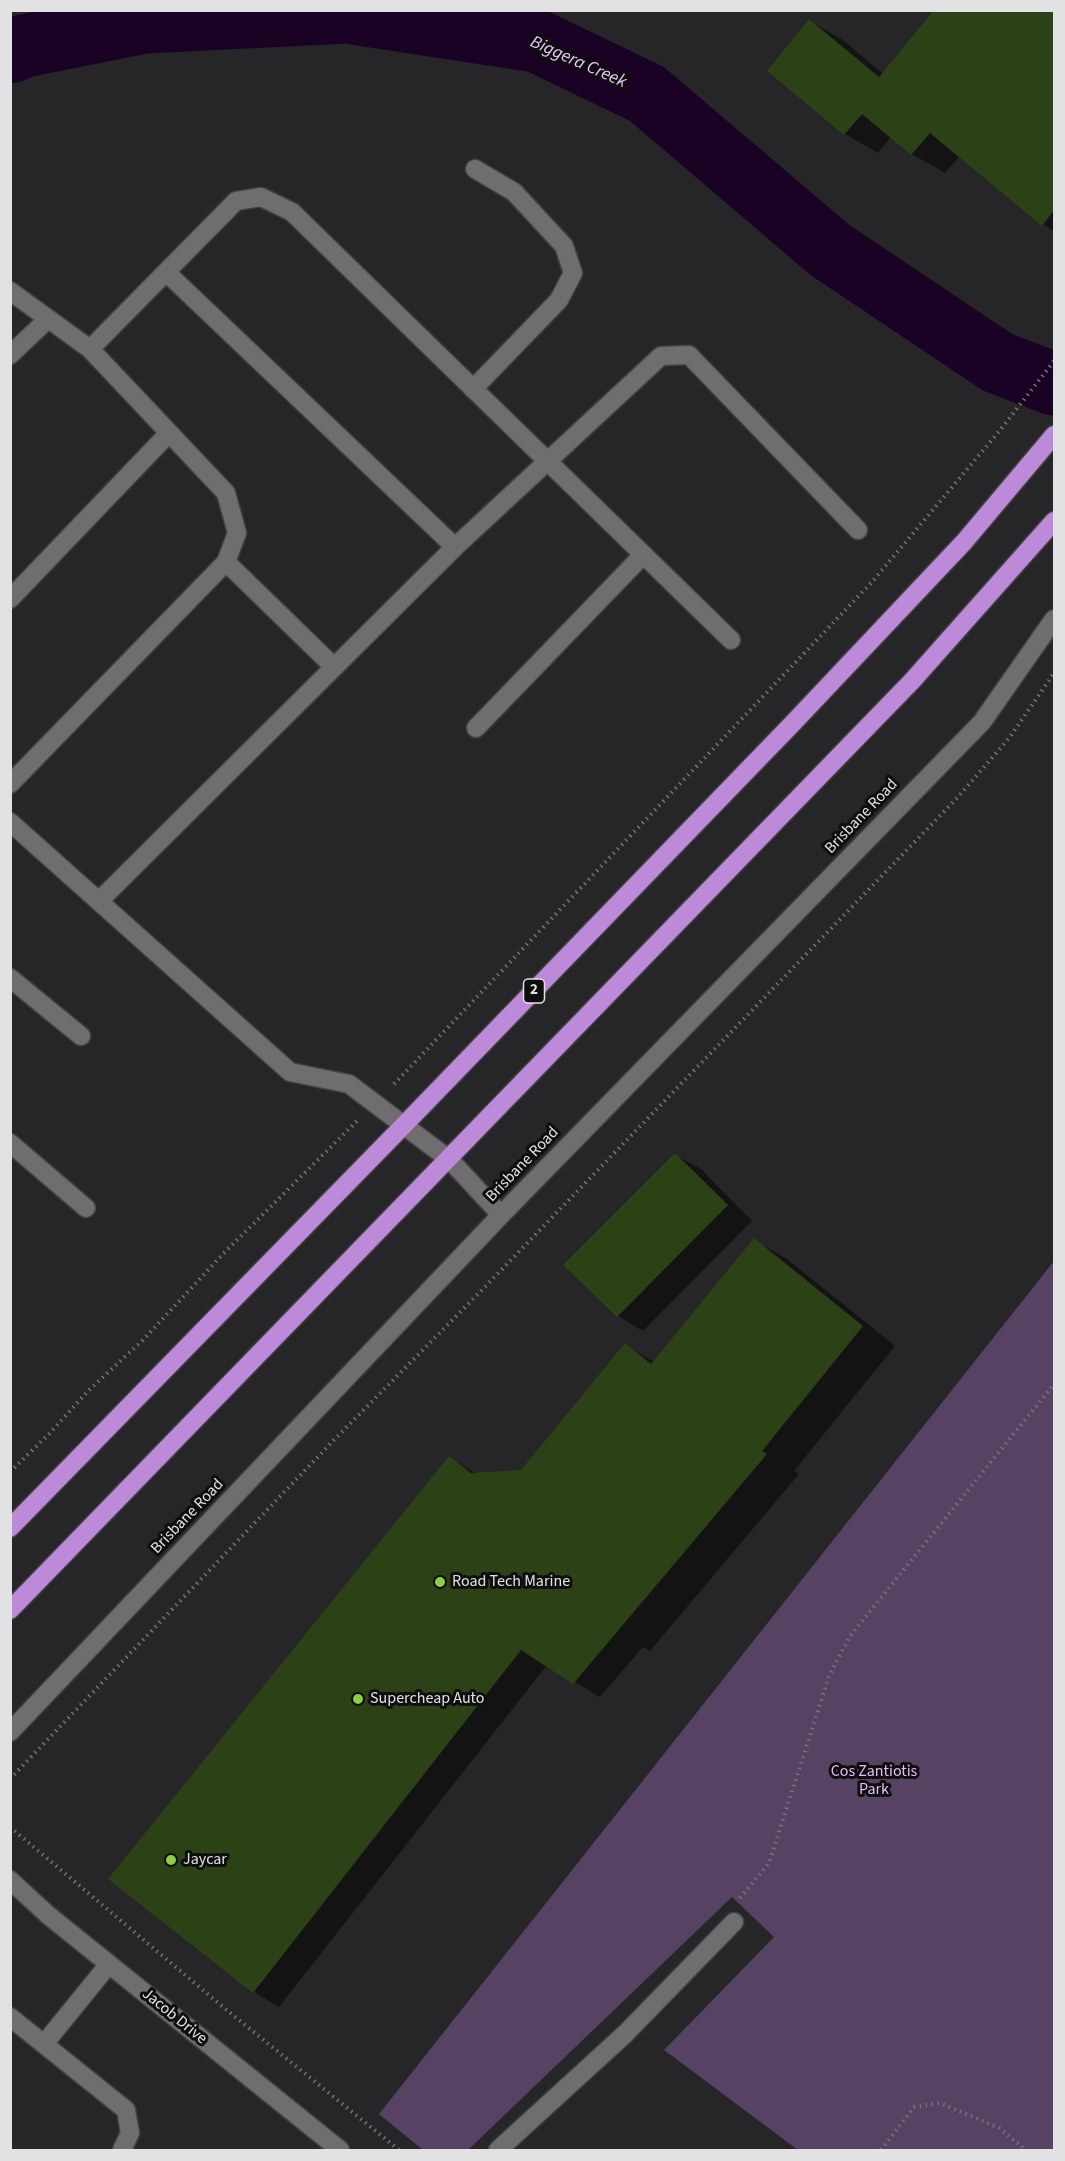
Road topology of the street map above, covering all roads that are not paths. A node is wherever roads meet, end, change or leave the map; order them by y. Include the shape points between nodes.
1 (475, 169) dead end
2 (166, 272) junction
3 (10, 291) edge
4 (48, 319) junction
5 (90, 349) junction
6 (10, 356) edge
7 (473, 389) junction
8 (169, 433) junction
9 (1051, 440) edge
10 (547, 462) junction
11 (1054, 521) edge
12 (858, 530) dead end
13 (455, 547) junction
14 (643, 555) junction
15 (226, 562) junction
16 (10, 599) edge
17 (1054, 619) edge
18 (731, 640) dead end
19 (334, 667) junction
20 (476, 728) dead end
21 (10, 784) edge
22 (10, 822) edge
23 (99, 901) junction
24 (10, 978) edge
25 (81, 1036) dead end
26 (404, 1125) junction
27 (10, 1143) edge
28 (450, 1160) junction
29 (86, 1208) dead end
30 (501, 1215) junction
31 (10, 1528) edge
32 (10, 1610) edge
33 (10, 1732) edge
34 (10, 1880) edge
35 (734, 1922) road end
36 (109, 1964) junction
37 (10, 2017) edge
38 (44, 2044) junction
39 (122, 2151) edge
40 (340, 2151) edge
41 (498, 2151) edge

1 - 7 street via 514,192 564,246 573,273 559,300
2 - 5 street
2 - 7 street via 236,201 261,197 292,212
2 - 13 street
3 - 4 street
4 - 5 street
4 - 6 street
5 - 8 street
7 - 10 street
8 - 15 street via 226,493 237,533
8 - 16 street
9 - 26 highway, 2 via 964,542 794,722
10 - 12 street via 661,356 689,356
10 - 13 street
10 - 14 street
11 - 28 highway via 912,681
13 - 19 street
14 - 18 street
14 - 20 street
15 - 19 street
15 - 21 street
17 - 30 street, Brisbane Road via 982,722
19 - 23 street
22 - 23 street
23 - 26 street via 290,1072 350,1084
24 - 25 street
26 - 28 street
26 - 31 highway, 2
27 - 29 street
28 - 30 street
28 - 32 highway
30 - 33 street, Brisbane Road
34 - 36 street, Jacob Drive
35 - 41 street via 625,2034
36 - 38 street
36 - 40 street, Jacob Drive
37 - 38 street
38 - 39 street via 126,2110 130,2133

